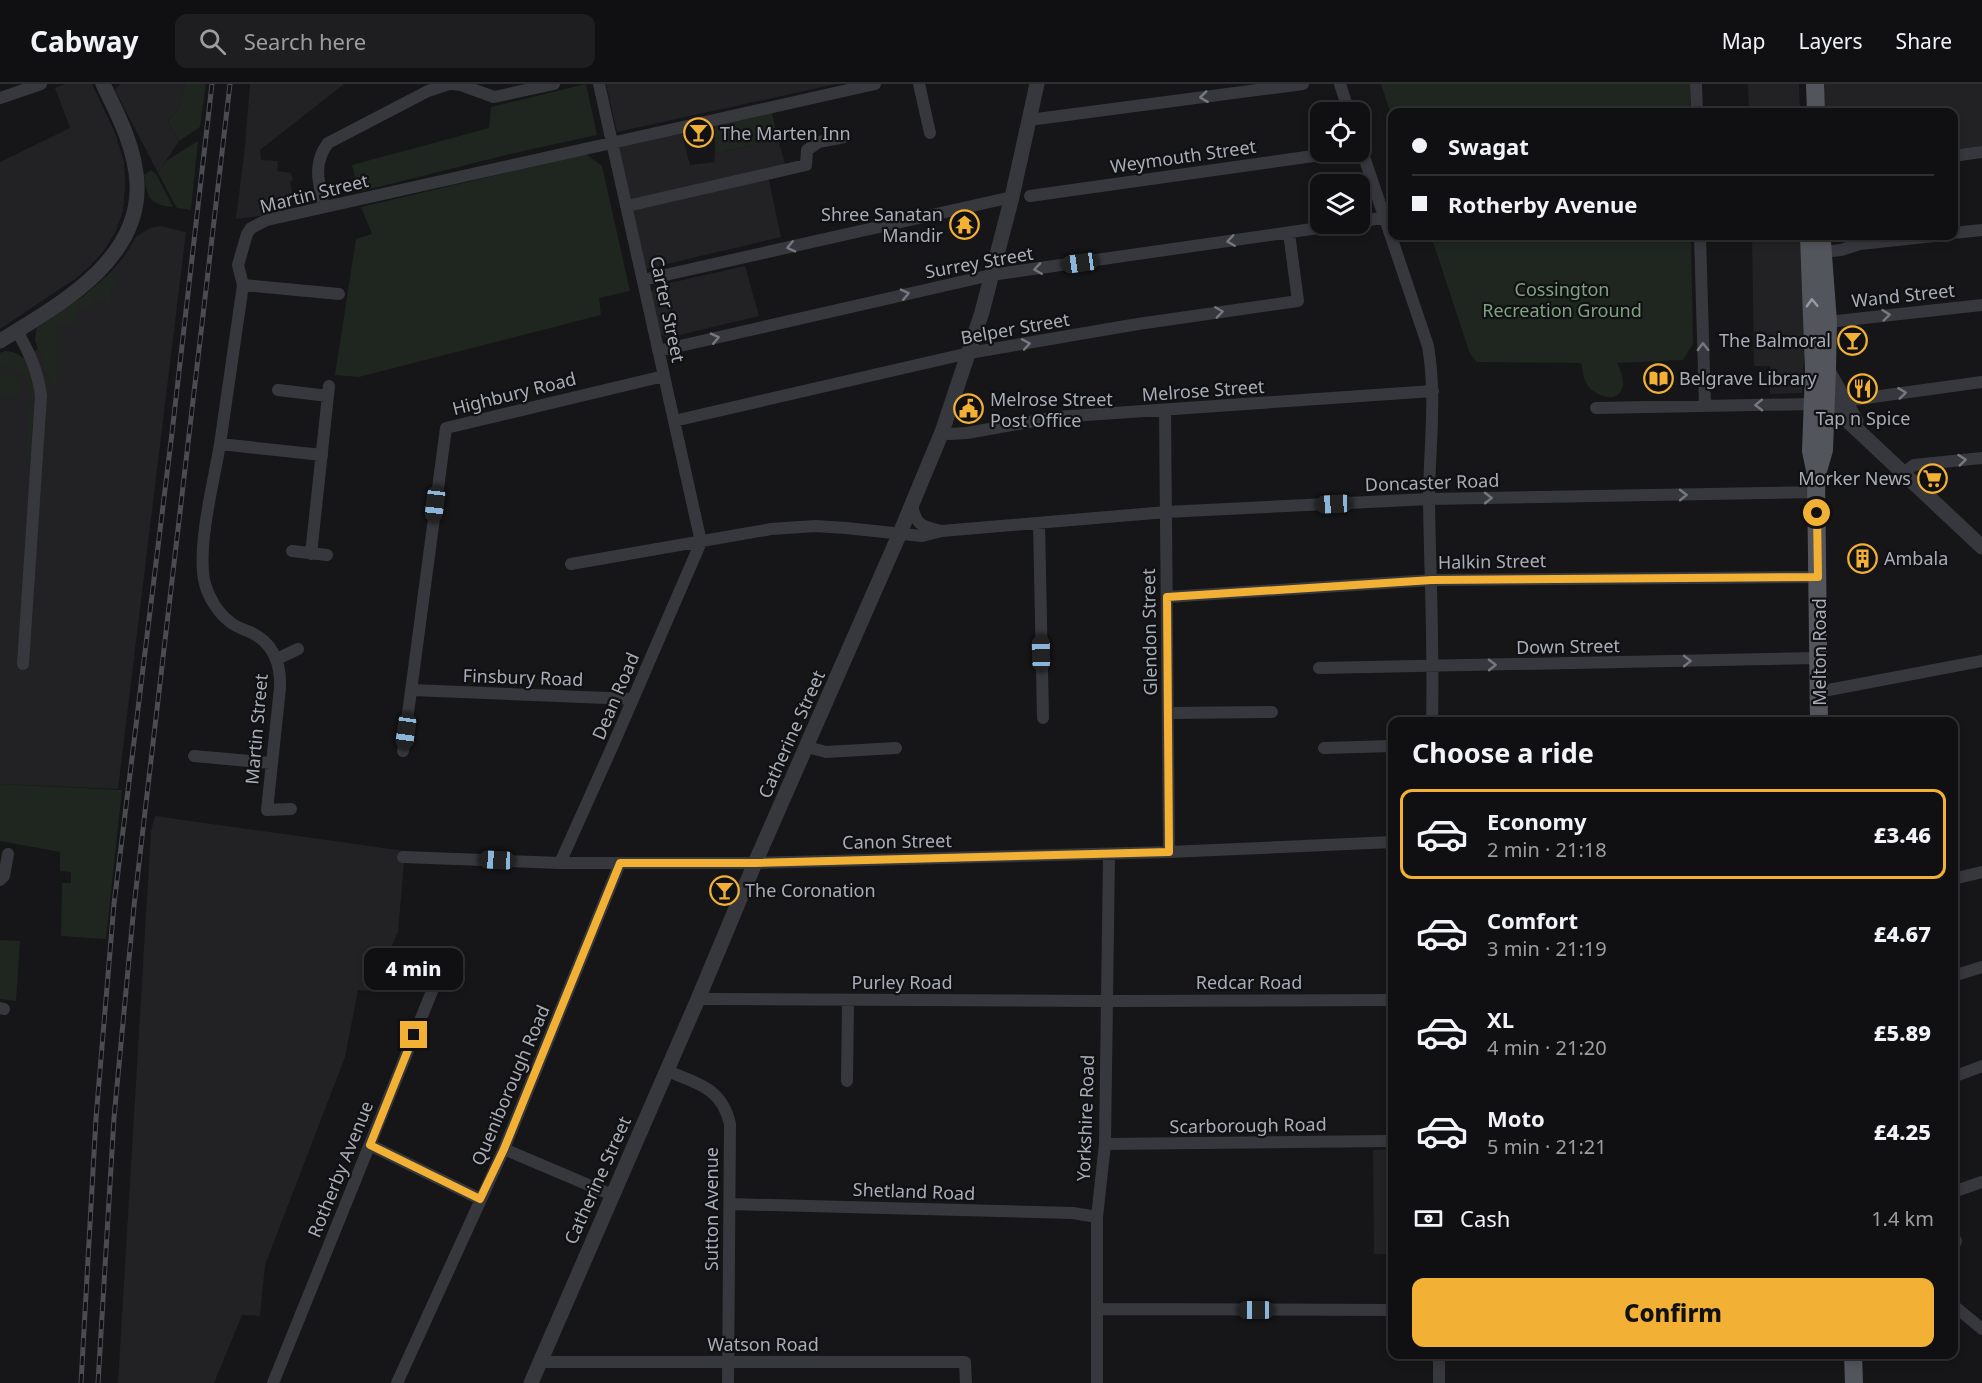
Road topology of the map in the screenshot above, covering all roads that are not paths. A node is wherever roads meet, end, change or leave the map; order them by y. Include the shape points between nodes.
1 (41, 84) edge
2 (103, 84) edge
3 (450, 84) edge
4 (554, 84) edge
5 (599, 84) edge
6 (875, 84) edge
7 (919, 84) edge
8 (1037, 84) edge
9 (1303, 84) edge
10 (1340, 84) edge
11 (1696, 84) edge
12 (1803, 84) edge
13 (1815, 84) edge
14 (0, 98) edge
15 (1346, 102) edge
16 (1697, 108) edge
17 (1803, 108) edge
18 (1816, 108) edge
19 (1029, 120) junction
20 (930, 133) dead end
21 (844, 137) dead end
22 (612, 143) junction
23 (1982, 152) edge
24 (1958, 155) edge
25 (1310, 157) edge
26 (1367, 162) edge
27 (1030, 196) dead end
28 (1012, 197) junction
29 (627, 206) junction
30 (324, 207) junction
31 (1388, 215) edge
32 (1388, 217) edge
33 (1370, 220) edge
34 (1310, 230) edge
35 (1982, 230) edge
36 (1958, 232) edge
37 (1289, 233) junction
38 (1396, 240) edge
39 (1700, 240) edge
40 (1809, 240) edge
41 (1897, 240) edge
42 (1822, 244) edge
43 (992, 275) junction
44 (643, 280) junction
45 (243, 285) junction
46 (339, 294) dead end
47 (1982, 305) edge
48 (1828, 322) junction
49 (17, 331) junction
50 (0, 341) edge
51 (658, 351) junction
52 (969, 353) junction
53 (664, 376) junction
54 (1982, 382) edge
55 (278, 390) dead end
56 (1433, 391) junction
57 (1830, 399) junction
58 (1705, 406) junction
59 (1596, 408) dead end
60 (1165, 411) junction
61 (674, 421) junction
62 (942, 432) junction
63 (220, 444) junction
64 (322, 455) junction
65 (1982, 458) edge
66 (1903, 473) junction
67 (1816, 484) junction
68 (1429, 499) junction
69 (912, 505) junction
70 (1166, 512) junction
71 (1039, 524) junction
72 (942, 531) junction
73 (900, 533) junction
74 (701, 542) junction
75 (1982, 546) edge
76 (292, 551) dead end
77 (311, 554) junction
78 (327, 555) dead end
79 (571, 564) dead end
80 (1818, 577) junction
81 (1432, 580) junction
82 (1167, 597) junction
83 (298, 649) dead end
84 (1818, 658) junction
85 (277, 659) junction
86 (1982, 661) edge
87 (23, 664) dead end
88 (1433, 667) junction
89 (1319, 668) dead end
90 (412, 690) junction
91 (1818, 692) junction
92 (632, 699) junction
93 (1272, 712) dead end
94 (1168, 713) junction
95 (1432, 717) edge
96 (1819, 717) edge
97 (1042, 718) dead end
98 (807, 747) junction
99 (1388, 747) edge
100 (896, 748) dead end
101 (1324, 748) dead end
102 (403, 751) dead end
103 (194, 756) dead end
104 (271, 763) junction
105 (291, 809) dead end
106 (1388, 842) edge
107 (1169, 852) junction
108 (8, 854) dead end
109 (1109, 854) junction
110 (403, 857) dead end
111 (560, 863) junction
112 (620, 863) junction
113 (755, 863) junction
114 (1982, 872) edge
115 (1958, 878) edge
116 (0, 880) edge
117 (1982, 967) edge
118 (441, 969) dead end
119 (1958, 974) edge
120 (698, 999) junction
121 (848, 1000) junction
122 (1388, 1000) edge
123 (1107, 1001) junction
124 (1982, 1066) edge
125 (667, 1071) junction
126 (1958, 1075) edge
127 (847, 1081) dead end
128 (1388, 1141) edge
129 (1105, 1144) junction
130 (370, 1145) junction
131 (504, 1149) junction
132 (1982, 1182) edge
133 (1958, 1190) edge
134 (612, 1195) junction
135 (480, 1199) junction
136 (730, 1204) junction
137 (1097, 1217) junction
138 (1097, 1309) junction
139 (1958, 1309) edge
140 (1388, 1310) edge
141 (1982, 1329) edge
142 (1439, 1359) edge
143 (1853, 1359) edge
144 (540, 1362) junction
145 (728, 1362) junction
146 (273, 1383) edge
147 (397, 1383) edge
148 (531, 1383) edge
149 (728, 1383) edge
150 (966, 1383) edge
151 (1097, 1383) edge
152 (1439, 1383) edge
153 (1854, 1383) edge

1 - 14 street
2 - 49 street via 133,159 137,183 134,210 117,249 103,267 61,302
3 - 4 street via 494,97
3 - 30 street via 428,91 328,142 321,151 316,171
5 - 22 street, Carter Street
6 - 22 street, Martin Street
7 - 20 street
8 - 19 street, Catherine Street
9 -> 19 street
10 - 15 street
11 - 16 street
12 - 17 main road
13 - 18 main road
19 - 28 street, Catherine Street
21 - 29 street via 819,142 807,150 806,165
22 - 29 street, Carter Street
22 - 30 street, Martin Street
23 - 24 street
25 - 27 street, Weymouth Street
26 - 31 street
28 - 43 street, Catherine Street
28 -> 44 street
29 - 44 street, Carter Street
30 - 45 street, Martin Street via 267,220 251,228 238,265
32 - 33 street
34 - 37 street, Surrey Street
35 - 36 street
37 -> 43 street, Surrey Street
52 -> 37 street, Belper Street via 1298,301
38 - 56 street via 1428,346
58 -> 39 street
57 -> 40 main road via 1814,371
41 - 42 street via 1842,250
42 - 48 main road
51 -> 43 street, Surrey Street
43 - 52 street, Catherine Street
44 - 51 street, Carter Street
45 - 46 street
45 - 63 street, Martin Street
48 -> 47 street, Wand Street
48 - 57 main road
49 - 50 street
49 - 87 street via 39,378 41,396
51 - 53 street, Carter Street
52 - 61 street, Belper Street
52 - 62 street, Catherine Street
53 - 61 street, Carter Street
53 - 90 street, Highbury Road via 446,428
57 -> 54 street
55 - 64 street via 329,391
56 - 60 street, Melrose Street
56 - 68 street
57 -> 58 street
57 - 66 street via 1833,407
57 - 67 main road, Melton Road via 1811,451
58 - 59 street
60 - 62 street, Melrose Street via 1058,417 967,433
60 - 70 street, Glendon Street
61 - 74 street, Carter Street
62 - 69 street, Catherine Street
63 - 64 street
63 - 85 street, Martin Street via 202,549 205,583 222,615 258,637
64 - 77 street
66 -> 65 street via 1914,465
66 - 75 street
68 -> 67 street, Doncaster Road
67 - 80 main road, Melton Road
68 - 70 street, Doncaster Road
68 - 81 street
69 - 72 street, Doncaster Road via 920,525
69 - 73 street, Catherine Street
70 - 71 street, Doncaster Road
70 - 82 street, Glendon Street
71 - 72 street, Doncaster Road
71 - 97 street
72 - 73 street, Doncaster Road via 922,536
73 - 74 street, Doncaster Road via 815,526 771,529
73 - 98 street, Catherine Street
74 - 79 street, Doncaster Road
74 - 92 street, Dean Road
76 - 77 street
77 - 78 street
80 - 81 street, Halkin Street
80 - 84 main road, Melton Road
81 - 82 street, Halkin Street
81 - 88 street
82 - 94 street, Glendon Street
83 - 85 street
88 -> 84 street, Down Street
84 - 91 main road, Melton Road
85 - 104 street, Martin Street via 280,688
86 - 91 street
88 - 89 street, Down Street
88 - 95 street
90 - 92 street, Finsbury Road
90 - 102 street, Highbury Road
91 - 96 main road, Melton Road
92 - 111 street, Dean Road
93 - 94 street
94 - 107 street, Glendon Street
98 - 100 street via 826,752
98 - 113 street, Catherine Street
99 - 101 street
103 - 104 street
104 - 105 street, Martin Street via 267,810
106 - 107 street, Canon Street
107 - 109 street, Canon Street
108 - 116 street
109 - 113 street, Canon Street
109 - 123 street, Yorkshire Road
110 - 111 street, Canon Street
111 - 112 street, Canon Street
112 - 113 street, Canon Street
112 - 131 street, Queniborough Road
113 - 120 street, Catherine Street
114 - 115 street
117 - 119 street
118 - 130 street, Rotherby Avenue
120 - 121 street, Purley Road
120 - 125 street, Catherine Street
121 - 123 street, Purley Road
121 - 127 street
122 - 123 street, Redcar Road
123 - 129 street, Yorkshire Road
124 - 126 street
125 - 134 street, Catherine Street
125 - 136 street, Sutton Avenue via 704,1086 727,1112
128 - 129 street, Scarborough Road
129 - 137 street, Yorkshire Road
130 - 135 street
130 - 146 street, Rotherby Avenue
131 - 134 street
131 - 135 street, Queniborough Road
132 - 133 street
134 - 144 street, Catherine Street
135 - 147 street, Queniborough Road
136 - 137 street, Shetland Road
136 - 145 street, Sutton Avenue
137 - 138 street, Yorkshire Road
138 - 140 street
138 - 151 street, Yorkshire Road
139 - 141 street
142 - 152 street
143 - 153 main road
144 - 145 street, Watson Road
144 - 148 street, Catherine Street
145 - 149 street, Sutton Avenue
145 - 150 street, Watson Road via 965,1362

